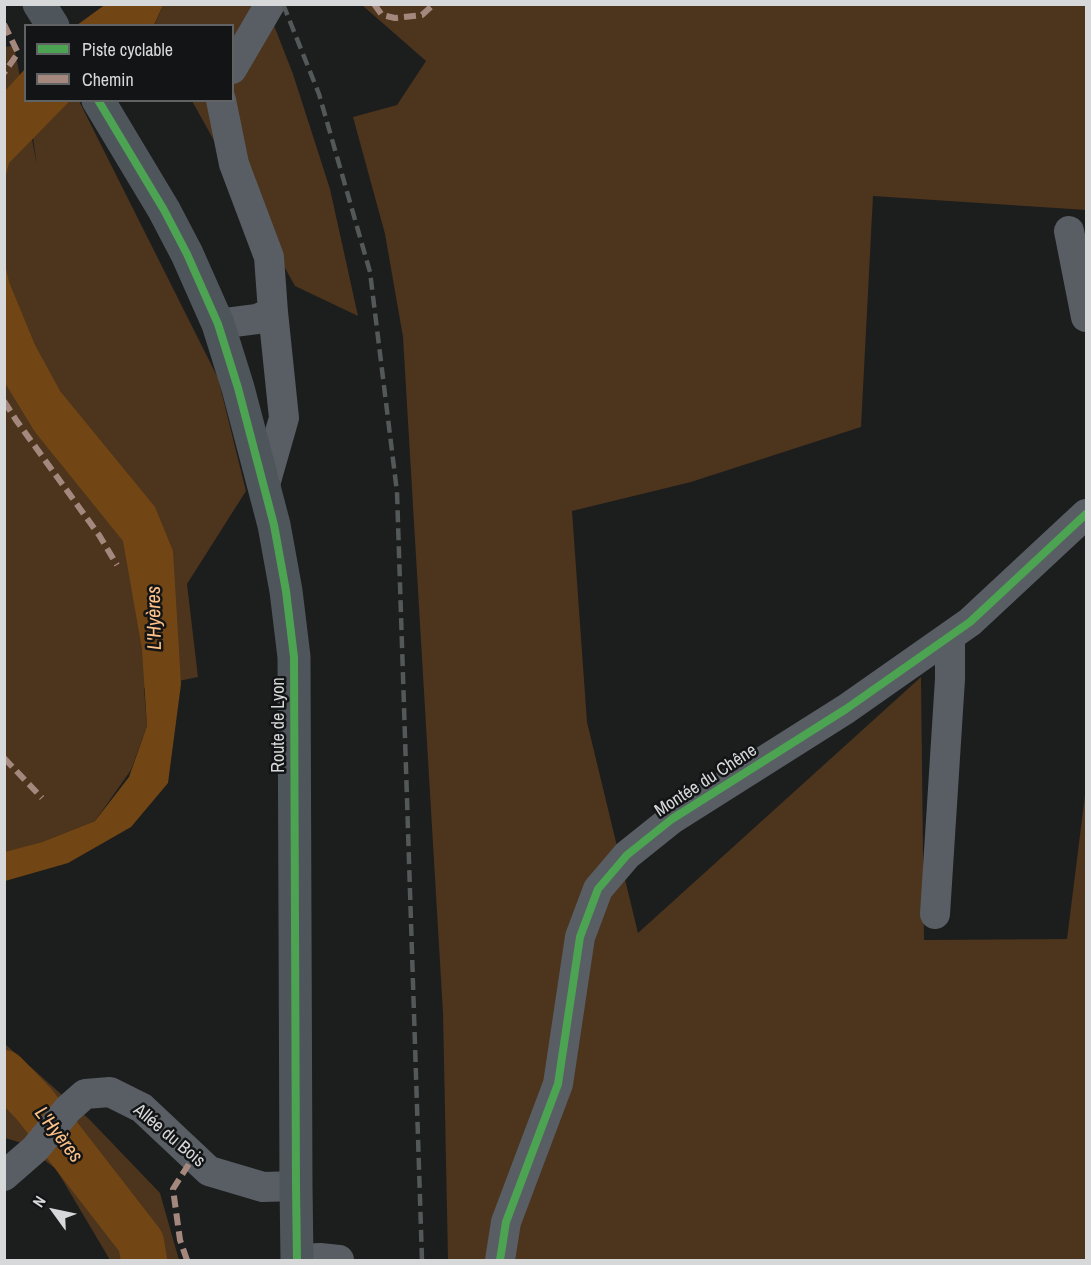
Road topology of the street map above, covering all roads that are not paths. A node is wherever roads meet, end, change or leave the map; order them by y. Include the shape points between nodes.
1 (39, 4) edge
2 (270, 4) edge
3 (52, 24) edge
4 (234, 66) edge
5 (99, 102) edge
6 (221, 102) edge
7 (1069, 231) dead end
8 (273, 312) junction
9 (1086, 317) edge
10 (218, 324) junction
11 (264, 488) junction
12 (1086, 514) edge
13 (950, 636) junction
14 (935, 914) dead end
15 (4, 1176) edge
16 (296, 1186) junction
17 (297, 1260) edge
18 (339, 1260) edge
19 (500, 1260) edge

1 - 3 main road
2 - 4 street
5 - 10 main road, Route de Lyon via 164,210
6 - 8 street via 234,164 269,257
7 - 9 street
8 - 10 street via 257,319
8 - 11 street via 284,418
10 - 11 main road, Route de Lyon
11 - 16 main road, Route de Lyon via 282,569 294,657
12 - 13 street, Montée du Chêne
13 - 14 street
13 - 19 street, Montée du Chêne via 846,709 672,819 627,855 598,889 580,937 558,1083 506,1222
15 - 16 street, Allée du Bois via 35,1149 85,1094 110,1092 142,1108 210,1171 263,1187
16 - 17 main road, Route de Lyon
17 - 18 street

